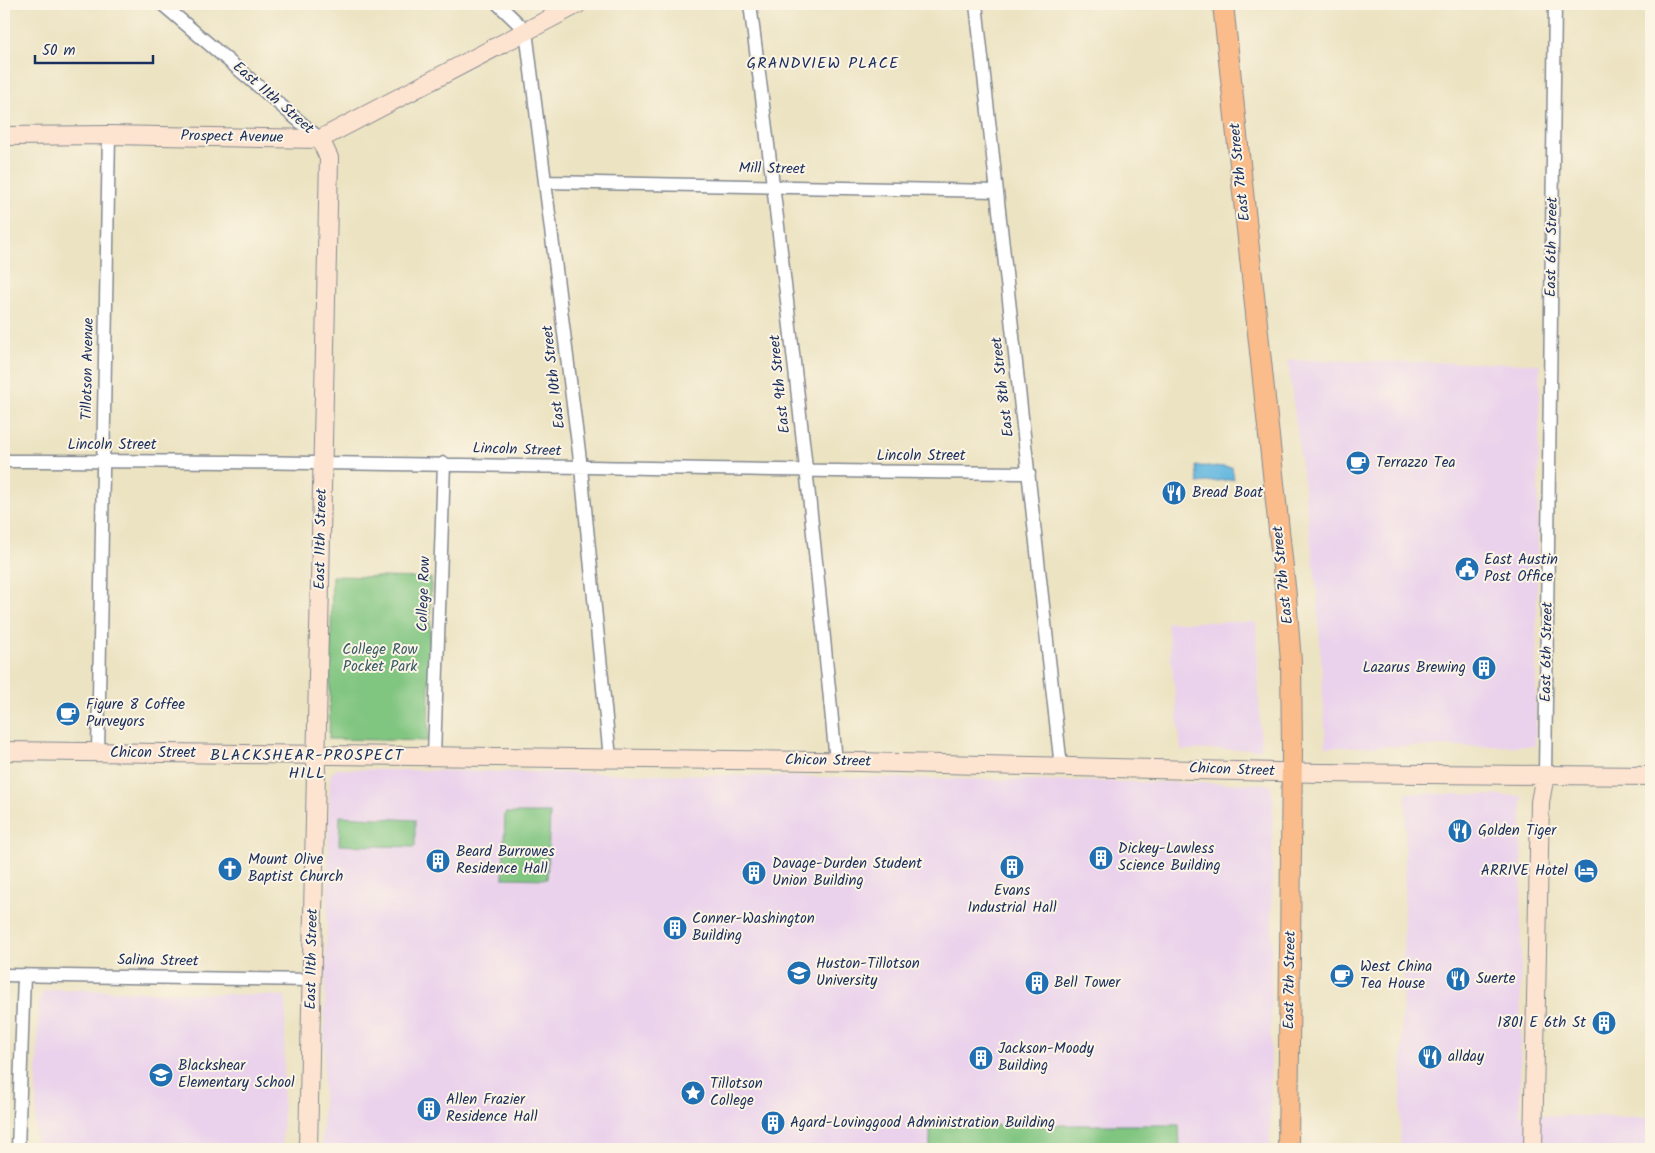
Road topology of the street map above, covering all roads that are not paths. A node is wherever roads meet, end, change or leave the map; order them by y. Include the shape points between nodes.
1 (162, 4) edge
2 (498, 4) edge
3 (578, 4) edge
4 (750, 4) edge
5 (976, 4) edge
6 (1222, 4) edge
7 (1556, 4) edge
8 (526, 31) junction
9 (109, 135) junction
10 (4, 136) edge
11 (320, 139) junction
12 (546, 182) junction
13 (774, 186) junction
14 (996, 191) junction
15 (4, 461) edge
16 (103, 461) junction
17 (444, 463) junction
18 (322, 464) junction
19 (581, 468) junction
20 (806, 471) junction
21 (1029, 473) junction
22 (4, 751) edge
23 (98, 753) junction
24 (316, 756) junction
25 (434, 756) junction
26 (610, 758) junction
27 (836, 761) junction
28 (1061, 766) junction
29 (1291, 772) junction
30 (1545, 774) junction
31 (1651, 776) edge
32 (4, 975) edge
33 (24, 975) junction
34 (312, 980) junction
35 (18, 1149) edge
36 (308, 1149) edge
37 (1288, 1149) edge
38 (1532, 1149) edge

1 - 11 street, East 11th Street
2 - 8 street
3 - 8 street, Prospect Avenue
4 - 13 street, East 9th Street
5 - 14 street, East 8th Street
6 - 29 main road, East 7th Street via 1286,596 1291,662
7 - 30 street, East 6th Street
8 - 11 street, Prospect Avenue
8 - 12 street, East 10th Street
9 - 10 street, Prospect Avenue
9 - 11 street, Prospect Avenue
9 - 16 street, Tillotson Avenue
11 - 18 street, East 11th Street via 329,158
12 - 13 street, Mill Street
12 - 19 street, East 10th Street
13 - 14 street, Mill Street
13 - 20 street, East 9th Street
14 - 21 street, East 8th Street
15 - 16 street, Lincoln Street
16 - 18 street, Lincoln Street
16 - 23 street, Tillotson Avenue
17 - 18 street, Lincoln Street
17 - 19 street, Lincoln Street
17 - 25 street, College Row
18 - 24 street, East 11th Street
19 - 20 street, Lincoln Street
19 - 26 street, East 10th Street
20 - 21 street, Lincoln Street
20 - 27 street, East 9th Street
21 - 28 street, East 8th Street
22 - 23 street, Chicon Street
23 - 24 street, Chicon Street
24 - 25 street, Chicon Street
24 - 34 street, East 11th Street
25 - 26 street, Chicon Street
26 - 27 street, Chicon Street
27 - 28 street, Chicon Street
28 - 29 street, Chicon Street
29 - 30 street, Chicon Street
29 - 37 main road, East 7th Street
30 - 31 street, Chicon Street
30 - 38 street, East 6th Street via 1540,802
32 - 33 street, Salina Street
33 - 34 street, Salina Street
33 - 35 street
34 - 36 street, East 11th Street

